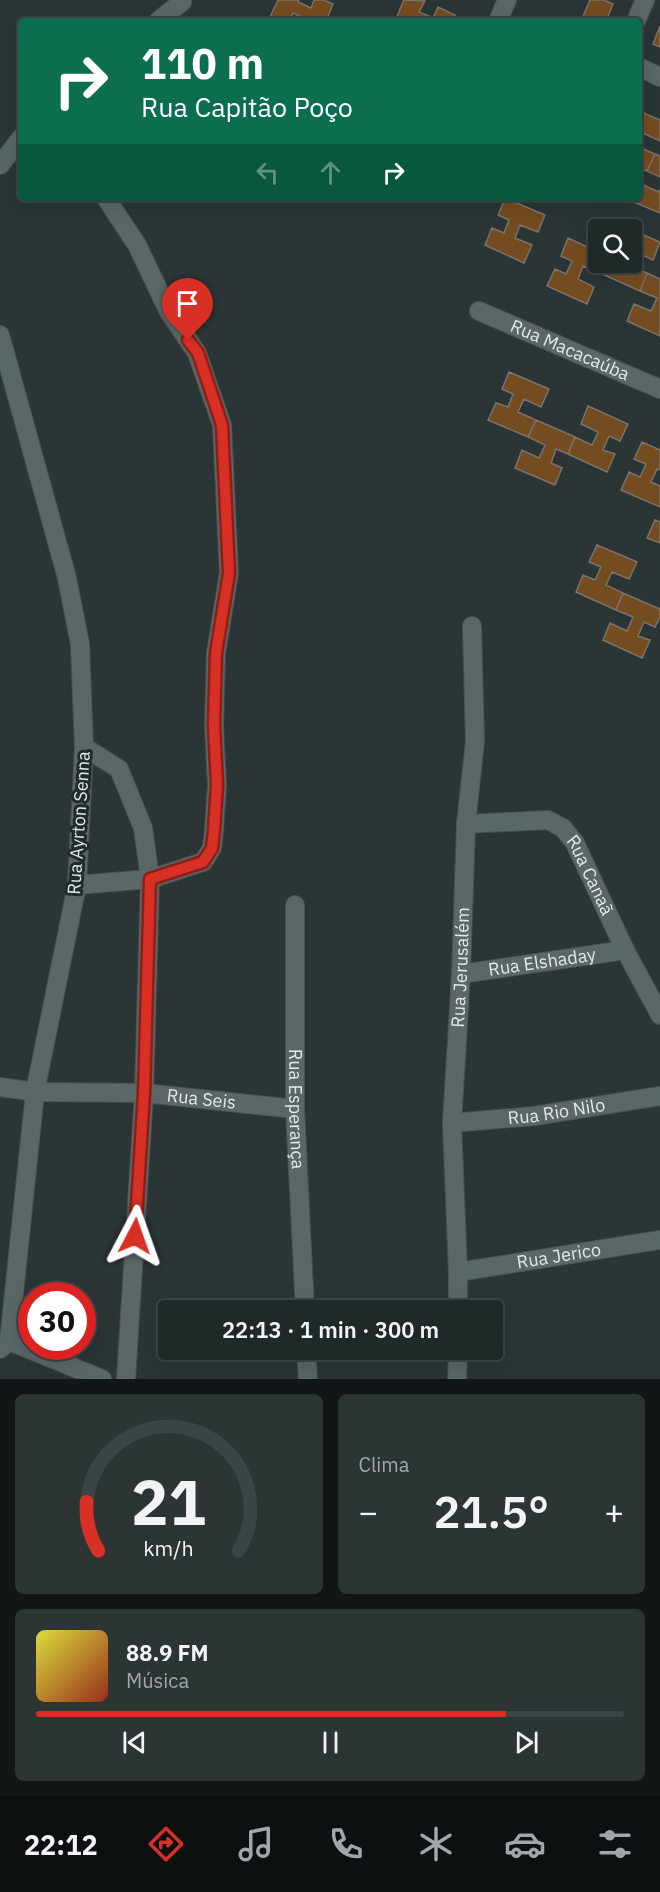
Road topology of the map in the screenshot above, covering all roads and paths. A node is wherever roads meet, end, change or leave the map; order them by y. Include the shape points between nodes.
1 (507, 0) edge
2 (645, 0) edge
3 (182, 2) dead end
4 (162, 18) edge
5 (499, 18) edge
6 (637, 18) edge
7 (642, 68) edge
8 (660, 77) edge
9 (18, 142) edge
10 (0, 165) edge
11 (108, 201) edge
12 (479, 311) dead end
13 (0, 335) edge
14 (660, 389) edge
15 (472, 626) dead end
16 (84, 747) junction
17 (466, 824) junction
18 (150, 879) junction
19 (77, 885) junction
20 (295, 905) dead end
21 (625, 950) junction
22 (461, 974) junction
23 (660, 1015) edge
24 (0, 1087) edge
25 (35, 1092) junction
26 (144, 1093) junction
27 (660, 1096) edge
28 (295, 1109) junction
29 (452, 1123) junction
30 (660, 1240) edge
31 (458, 1272) junction
32 (304, 1300) edge
33 (458, 1300) edge
34 (4, 1345) edge
35 (307, 1360) edge
36 (458, 1360) edge
37 (102, 1379) edge
38 (126, 1379) edge
39 (308, 1379) edge
40 (457, 1379) edge

1 - 5 street
2 - 6 street
3 - 4 street
7 - 8 street
9 - 10 street
11 - 18 street via 137,245 170,312 198,353 222,425 229,573 216,653 217,785 212,848 203,862
12 - 14 street, Rua Macacaúba
13 - 16 street, Rua Ayrton Senna via 67,578 80,644
15 - 17 street, Rua Jerusalém via 475,741
16 - 18 street via 118,769 143,828
16 - 19 street, Rua Ayrton Senna
17 - 21 street, Rua Canaã via 548,820 563,828 575,843
17 - 22 street, Rua Jerusalém
18 - 19 street
18 - 26 street
19 - 25 street, Rua Ayrton Senna
20 - 28 street, Rua Esperança
21 - 22 street, Rua Elshaday
21 - 23 street, Rua Canaã
22 - 29 street, Rua Jerusalém
24 - 25 street, Rua Seis
25 - 26 street, Rua Seis
25 - 34 street, Rua Ayrton Senna
26 - 28 street, Rua Seis
26 - 38 street
27 - 29 street, Rua Rio Nilo via 534,1116
28 - 32 street, Rua Esperança
29 - 31 street, Rua Jerusalém
30 - 31 street, Rua Jerico
31 - 33 street, Rua Jerusalém
34 - 37 street
35 - 39 street
36 - 40 street

